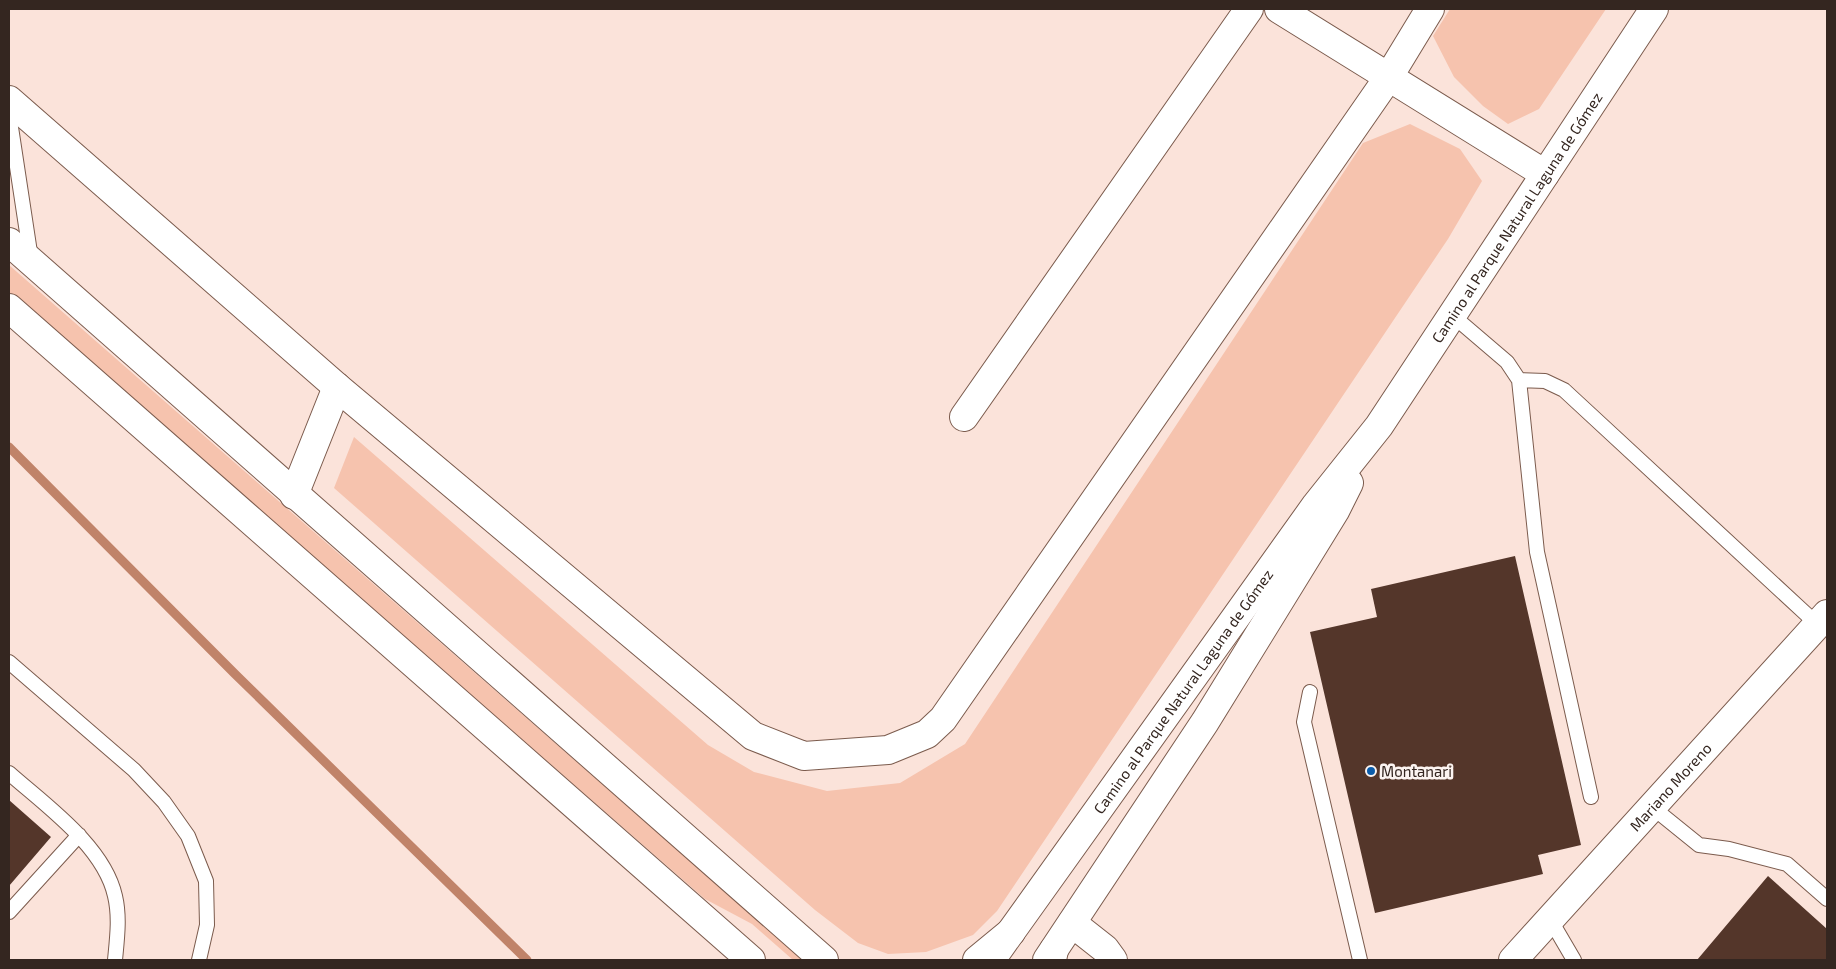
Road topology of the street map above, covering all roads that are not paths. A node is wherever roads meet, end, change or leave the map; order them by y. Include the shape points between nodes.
1 (1249, 9) edge
2 (1279, 9) edge
3 (1430, 9) edge
4 (1654, 9) edge
5 (1388, 78) junction
6 (9, 100) edge
7 (9, 114) edge
8 (1545, 174) junction
9 (9, 242) edge
10 (32, 262) junction
11 (9, 308) edge
12 (1452, 315) junction
13 (1519, 380) junction
14 (337, 387) junction
15 (964, 417) dead end
16 (1379, 426) junction
17 (294, 495) junction
18 (1823, 619) edge
19 (9, 662) edge
20 (1310, 692) dead end
21 (9, 774) edge
22 (1591, 797) dead end
23 (1652, 807) junction
24 (79, 835) junction
25 (1827, 899) edge
26 (9, 912) edge
27 (1550, 919) junction
28 (1072, 922) junction
29 (1011, 932) junction
30 (1051, 957) edge
31 (746, 958) edge
32 (115, 960) edge
33 (199, 960) edge
34 (824, 960) edge
35 (977, 960) edge
36 (990, 960) edge
37 (1113, 960) edge
38 (1360, 960) edge
39 (1513, 960) edge
40 (1574, 960) edge

1 - 15 main road
2 - 5 main road
3 - 5 main road
4 - 8 main road, Camino al Parque Natural Laguna de Gómez
5 - 8 main road
5 - 14 main road via 943,719 928,734 888,750 804,756 753,736
6 - 14 main road
7 - 10 lane
8 - 12 main road, Camino al Parque Natural Laguna de Gómez
9 - 10 main road
10 - 17 main road
11 - 31 main road
12 - 13 lane via 1507,362
12 - 16 main road, Camino al Parque Natural Laguna de Gómez
13 - 18 lane via 1545,381 1564,390
13 - 22 lane via 1537,552
14 - 17 main road
16 - 28 main road, Camino al Parque Natural Laguna de Gómez via 1335,511 1205,722
16 - 29 main road, Camino al Parque Natural Laguna de Gómez via 1316,504
17 - 34 main road
18 - 23 main road, Mariano Moreno
19 - 33 lane via 134,770 164,802 188,836 206,881 207,925
20 - 38 lane via 1304,722
21 - 24 lane
23 - 25 lane via 1700,845 1787,864
23 - 27 main road, Mariano Moreno
24 - 26 lane
24 - 32 lane via 103,867 115,894 118,926
27 - 39 main road, Mariano Moreno
27 - 40 lane
28 - 30 main road, Camino al Parque Natural Laguna de Gómez
28 - 37 main road via 1105,948
29 - 35 main road
29 - 36 main road, Camino al Parque Natural Laguna de Gómez

